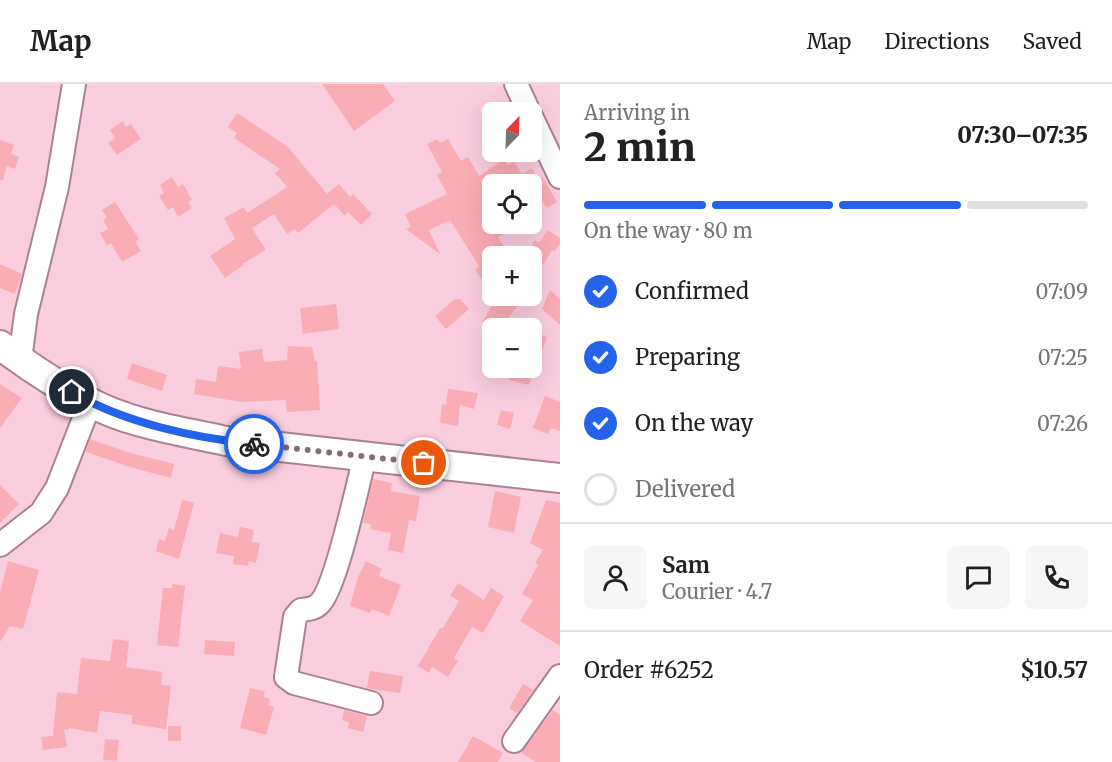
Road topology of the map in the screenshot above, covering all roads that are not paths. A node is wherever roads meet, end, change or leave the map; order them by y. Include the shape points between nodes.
1 (74, 84) edge
2 (516, 84) edge
3 (524, 102) edge
4 (542, 139) edge
5 (560, 177) edge
6 (10, 353) edge
7 (90, 403) junction
8 (365, 456) junction
9 (555, 473) edge
10 (0, 545) edge
11 (560, 676) edge
12 (371, 703) dead end
13 (514, 741) dead end

1 - 6 street via 57,187 26,314
2 - 3 street
4 - 5 street
6 - 7 main road
7 - 8 main road via 127,417 226,441
7 - 10 street via 57,488 41,513
8 - 9 main road
8 - 12 street via 344,542 326,593 320,604 301,609 296,617 286,677 294,683
11 - 13 street

